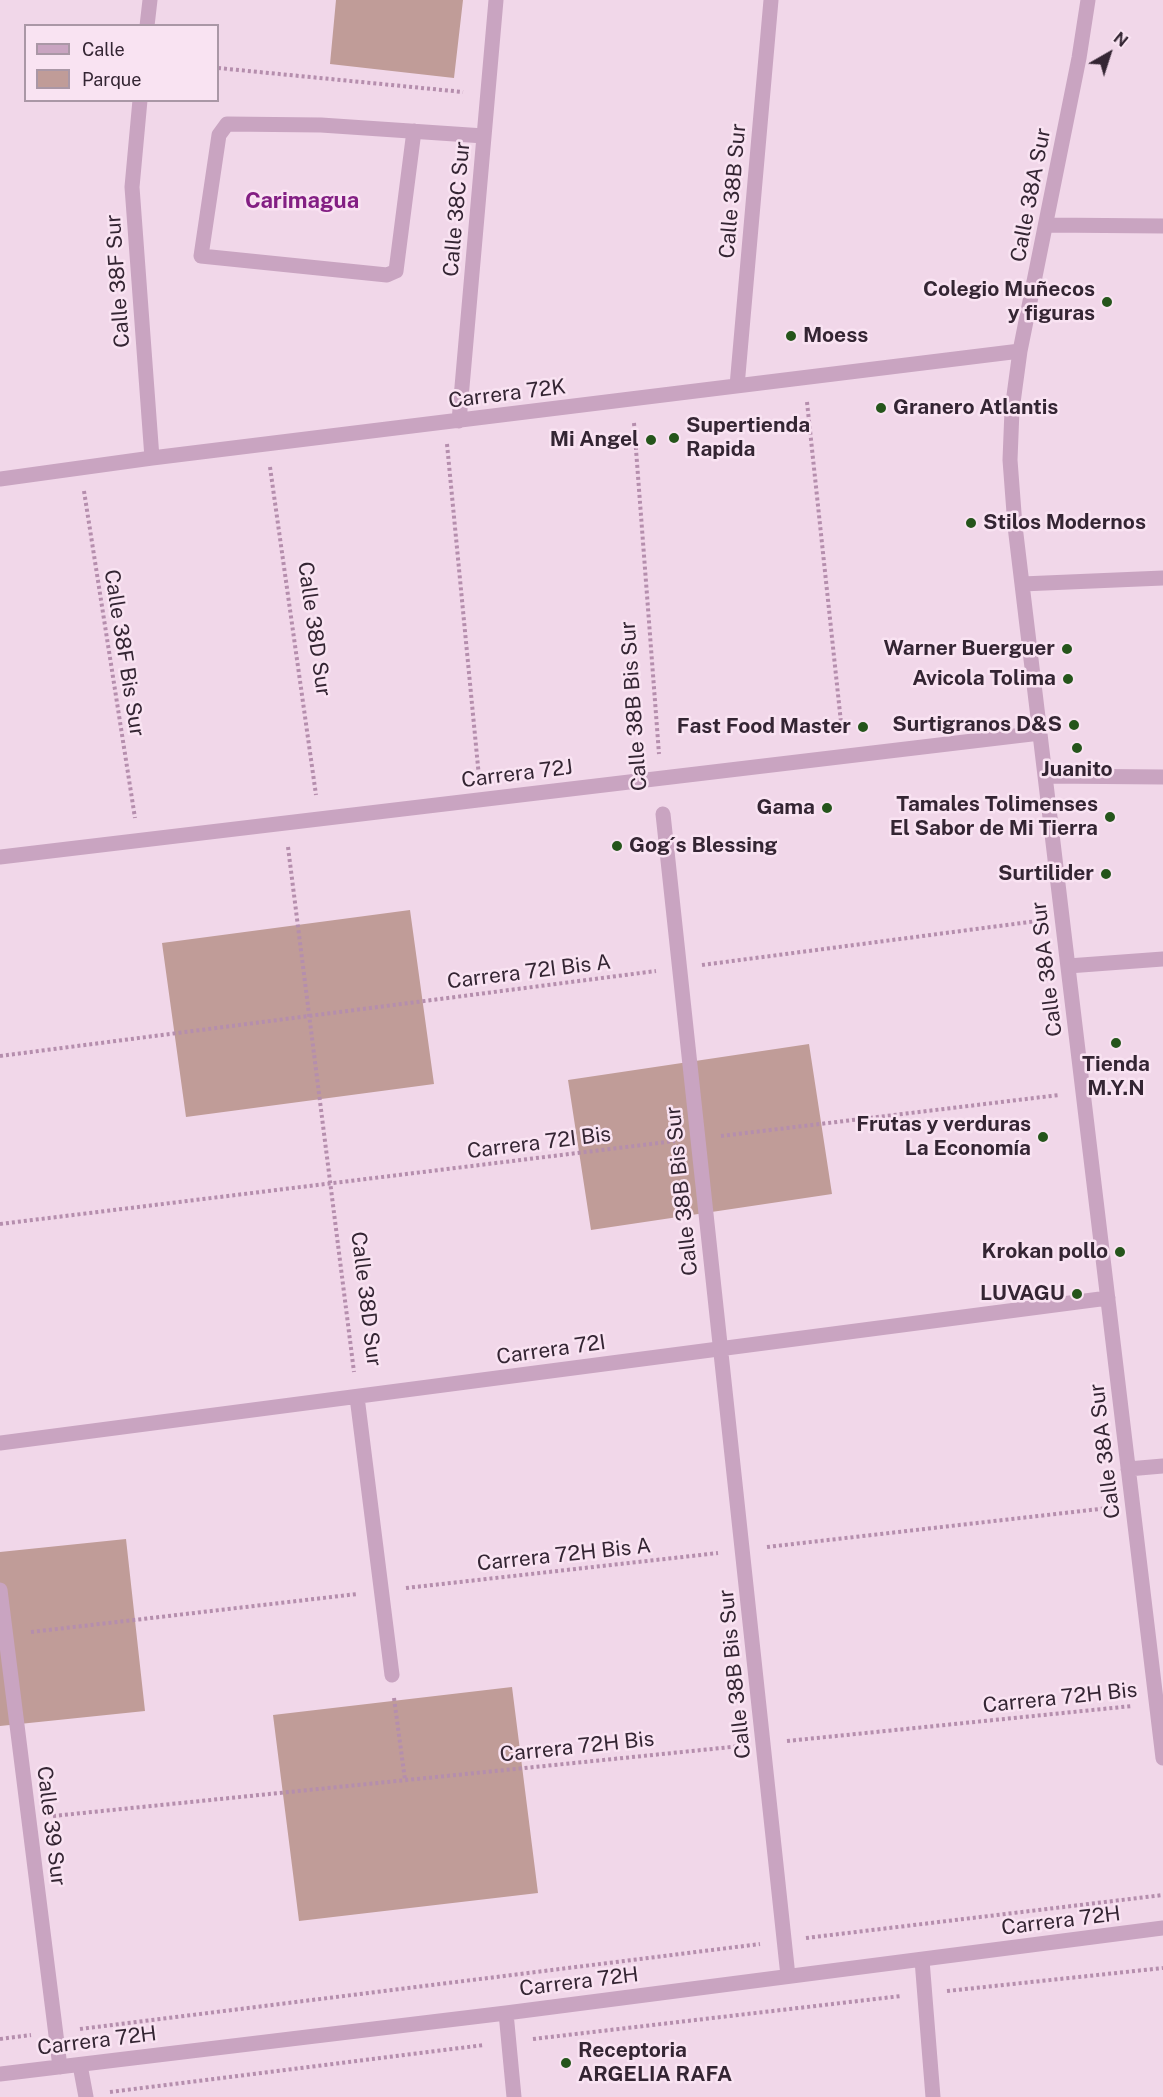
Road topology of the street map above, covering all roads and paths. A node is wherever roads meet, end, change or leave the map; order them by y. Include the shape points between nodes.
1 (150, 0) edge
2 (496, 0) edge
3 (771, 0) edge
4 (1088, 0) edge
5 (147, 24) edge
6 (219, 68) edge
7 (488, 94) junction
8 (140, 102) edge
9 (414, 131) junction
10 (484, 136) junction
11 (1046, 225) junction
12 (1163, 226) edge
13 (1020, 351) junction
14 (804, 378) junction
15 (737, 386) junction
16 (632, 399) junction
17 (452, 422) junction
18 (266, 445) junction
19 (152, 458) junction
20 (81, 469) junction
21 (0, 479) edge
22 (1163, 578) edge
23 (1022, 584) junction
24 (1040, 733) junction
25 (844, 756) junction
26 (1045, 776) junction
27 (1163, 777) edge
28 (661, 778) junction
29 (481, 799) junction
30 (663, 814) dead end
31 (320, 819) junction
32 (285, 823) junction
33 (138, 841) junction
34 (0, 857) edge
35 (1062, 918) junction
36 (1163, 959) edge
37 (1068, 966) junction
38 (680, 968) junction
39 (309, 1016) junction
40 (0, 1056) edge
41 (1083, 1092) junction
42 (697, 1139) junction
43 (330, 1183) junction
44 (0, 1224) edge
45 (1108, 1298) junction
46 (721, 1348) junction
47 (357, 1397) junction
48 (0, 1443) edge
49 (1163, 1466) edge
50 (1128, 1469) junction
51 (1132, 1505) junction
52 (742, 1550) junction
53 (0, 1590) edge
54 (381, 1591) junction
55 (6, 1635) junction
56 (392, 1675) joint
57 (1156, 1704) junction
58 (763, 1743) junction
59 (1163, 1758) edge
60 (405, 1780) junction
61 (28, 1819) junction
62 (1163, 1895) edge
63 (1163, 1928) edge
64 (785, 1941) junction
65 (922, 1960) junction
66 (1163, 1968) edge
67 (788, 1976) junction
68 (924, 1994) junction
69 (506, 2013) junction
70 (56, 2032) junction
71 (0, 2039) edge
72 (509, 2042) junction
73 (80, 2065) junction
74 (60, 2067) junction
75 (0, 2074) edge
76 (85, 2096) edge
77 (514, 2097) edge
78 (933, 2097) edge

1 - 5 street
2 - 7 street, Calle 38C Sur
3 - 15 street, Calle 38B Sur
4 - 11 street, Calle 38A Sur
6 - 7 path
7 - 10 street, Calle 38C Sur
8 - 19 street, Calle 38F Sur via 132,187
9 - 9 street via 396,271 387,275 201,256 219,135 227,124
9 - 10 street
10 - 17 street, Calle 38C Sur
11 - 12 street
11 - 13 street, Calle 38A Sur
13 - 14 street, Carrera 72K
13 - 23 street, Calle 38A Sur via 1010,460
14 - 15 street, Carrera 72K
14 - 25 path
15 - 16 street, Carrera 72K
16 - 17 street, Carrera 72K
16 - 28 path, Calle 38B Bis Sur
17 - 18 street, Carrera 72K
17 - 29 path
18 - 19 street, Carrera 72K
18 - 31 path, Calle 38D Sur
19 - 20 street, Carrera 72K
20 - 21 street, Carrera 72K
20 - 33 path, Calle 38F Bis Sur
22 - 23 street
23 - 24 street, Calle 38A Sur
24 - 25 street, Carrera 72J
24 - 26 street, Calle 38A Sur
25 - 28 street, Carrera 72J
26 - 27 street
26 - 35 street, Calle 38A Sur
28 - 29 street, Carrera 72J
29 - 31 street, Carrera 72J
30 - 38 street, Calle 38B Bis Sur
31 - 32 street, Carrera 72J
32 - 33 street, Carrera 72J
32 - 39 path, Calle 38D Sur
33 - 34 street, Carrera 72J
35 - 37 street, Calle 38A Sur
35 - 38 path, Carrera 72I Bis A
36 - 37 street
37 - 41 street, Calle 38A Sur
38 - 39 path, Carrera 72I Bis A
38 - 42 street, Calle 38B Bis Sur
39 - 40 path, Carrera 72I Bis A
39 - 43 path, Calle 38D Sur
41 - 42 path, Carrera 72I Bis
41 - 45 street, Calle 38A Sur
42 - 43 path, Carrera 72I Bis
42 - 46 street, Calle 38B Bis Sur
43 - 44 path, Carrera 72I Bis
43 - 47 path, Calle 38D Sur
45 - 46 street, Carrera 72I
45 - 50 street, Calle 38A Sur
46 - 47 street, Carrera 72I
46 - 52 street, Calle 38B Bis Sur
47 - 48 street, Carrera 72I
47 - 54 street, Calle 38D Sur
49 - 50 street
50 - 51 street, Calle 38A Sur
51 - 52 path, Carrera 72H Bis A
51 - 57 street, Calle 38A Sur
52 - 54 path, Carrera 72H Bis A
52 - 58 street, Calle 38B Bis Sur
53 - 55 street, Calle 39 Sur
54 - 55 path, Carrera 72H Bis A
54 - 56 street, Calle 38D Sur
55 - 61 street, Calle 39 Sur
56 - 60 path
57 - 58 path, Carrera 72H Bis
57 - 59 street, Calle 38A Sur
58 - 60 path, Carrera 72H Bis
58 - 64 street, Calle 38B Bis Sur
60 - 61 path, Carrera 72H Bis
61 - 70 street, Calle 39 Sur
62 - 64 path
63 - 65 street, Carrera 72H
64 - 67 street, Calle 38B Bis Sur
64 - 70 path
65 - 67 street, Carrera 72H
65 - 68 street
66 - 68 path
67 - 69 street, Carrera 72H
68 - 72 path
68 - 78 street
69 - 72 street
69 - 73 street, Carrera 72H
70 - 71 path
70 - 74 street, Calle 39 Sur
72 - 76 path
72 - 77 street
73 - 74 street, Carrera 72H
73 - 76 street
74 - 75 street, Carrera 72H

